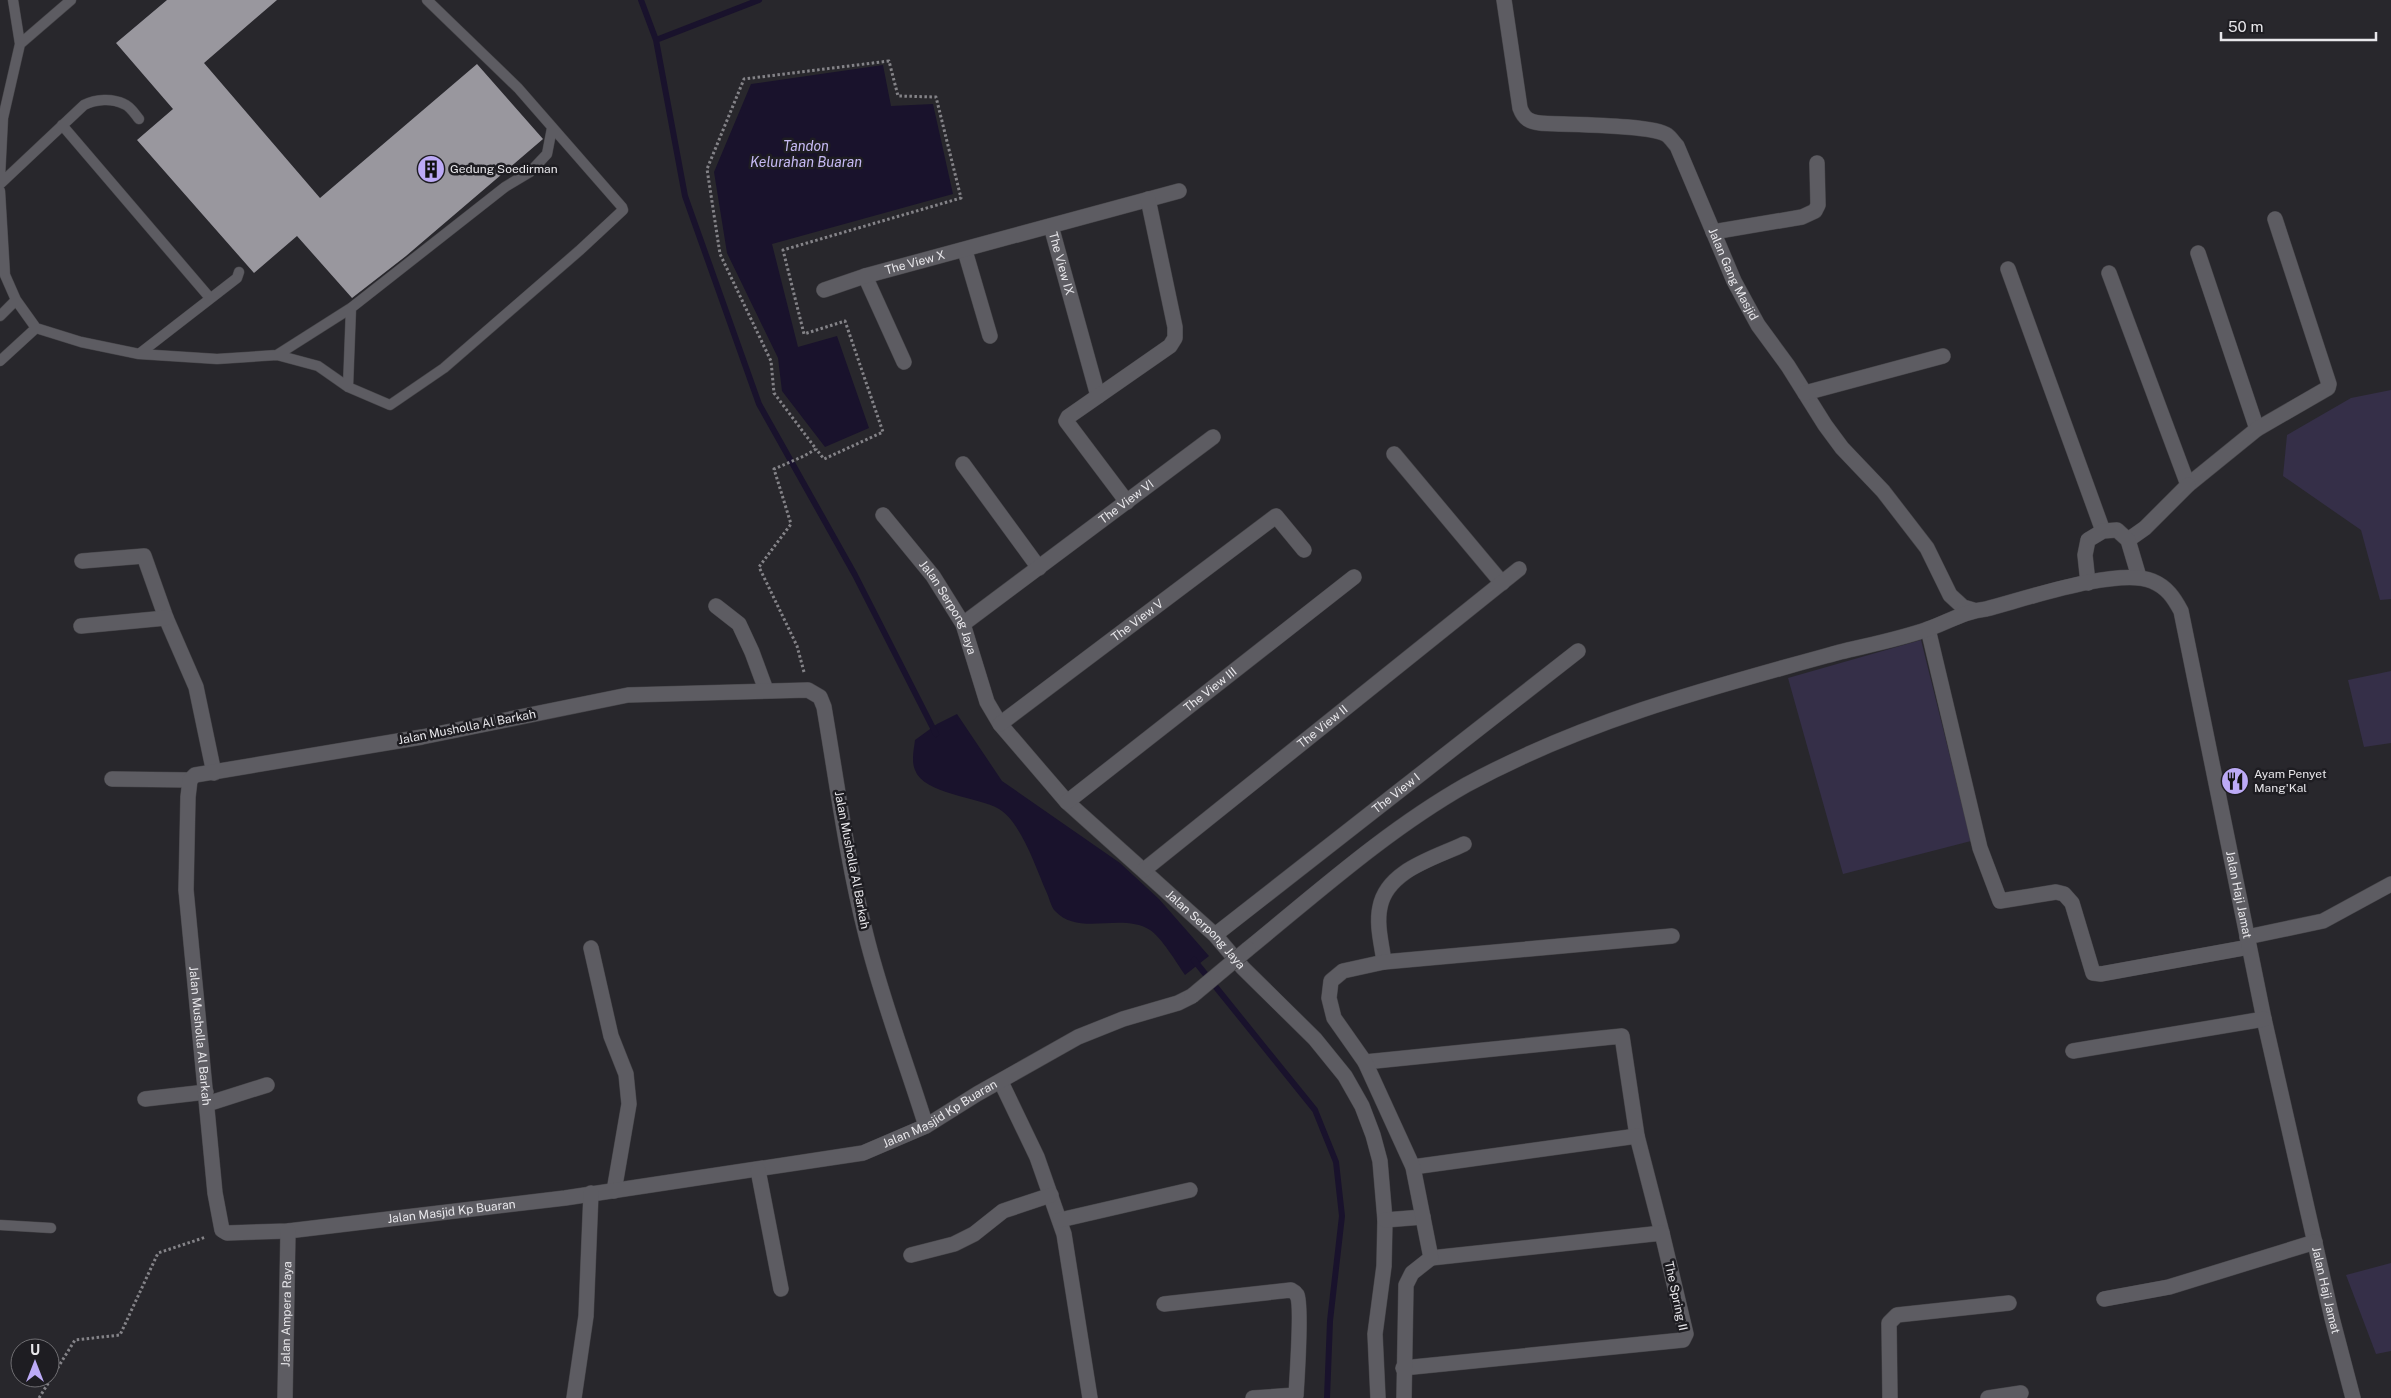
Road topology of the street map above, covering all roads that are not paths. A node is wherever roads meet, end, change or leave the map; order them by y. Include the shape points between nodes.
1 (13, 0) edge
2 (71, 0) edge
3 (427, 0) edge
4 (1504, 0) edge
5 (20, 44) junction
6 (139, 119) dead end
7 (62, 125) junction
8 (552, 128) junction
9 (1817, 163) dead end
10 (0, 177) edge
11 (0, 184) edge
12 (0, 190) edge
13 (1179, 191) dead end
14 (1148, 199) junction
15 (2275, 219) dead end
16 (1051, 226) junction
17 (1713, 232) junction
18 (965, 250) junction
19 (2198, 253) dead end
20 (2008, 269) dead end
21 (239, 272) dead end
22 (2109, 273) dead end
23 (865, 276) junction
24 (824, 290) dead end
25 (210, 298) junction
26 (16, 300) junction
27 (352, 308) junction
28 (0, 316) edge
29 (36, 328) junction
30 (990, 336) dead end
31 (139, 354) junction
32 (277, 355) junction
33 (1943, 356) dead end
34 (0, 361) edge
35 (904, 362) dead end
36 (348, 387) junction
37 (1805, 393) junction
38 (1098, 396) junction
39 (2258, 429) junction
40 (1213, 437) dead end
41 (1394, 454) dead end
42 (963, 464) dead end
43 (2188, 485) junction
44 (1127, 502) junction
45 (883, 515) dead end
46 (2102, 531) junction
47 (2128, 540) junction
48 (1304, 550) dead end
49 (82, 561) dead end
50 (1039, 568) junction
51 (1519, 569) dead end
52 (1354, 577) dead end
53 (2139, 577) junction
54 (1502, 583) junction
55 (2088, 583) junction
56 (716, 606) dead end
57 (1973, 610) junction
58 (166, 618) junction
59 (963, 624) junction
60 (81, 626) dead end
61 (1928, 629) junction
62 (1578, 651) dead end
63 (766, 690) junction
64 (1000, 724) junction
65 (214, 772) junction
66 (112, 779) dead end
67 (190, 780) junction
68 (1067, 802) junction
69 (1464, 844) dead end
70 (1144, 870) junction
71 (2391, 884) edge
72 (1215, 935) junction
73 (1672, 936) dead end
74 (2248, 942) junction
75 (591, 948) dead end
76 (1384, 962) junction
77 (2264, 1020) junction
78 (2073, 1051) dead end
79 (1365, 1062) junction
80 (1001, 1082) junction
81 (267, 1085) dead end
82 (207, 1098) junction
83 (145, 1099) dead end
84 (926, 1126) junction
85 (1637, 1136) junction
86 (1412, 1168) junction
87 (758, 1170) junction
88 (1190, 1190) dead end
89 (614, 1191) junction
90 (591, 1193) junction
91 (1051, 1195) junction
92 (1423, 1217) junction
93 (1060, 1220) junction
94 (1385, 1220) junction
95 (0, 1226) edge
96 (51, 1228) dead end
97 (288, 1231) junction
98 (1662, 1233) junction
99 (2315, 1242) junction
100 (911, 1255) dead end
101 (1431, 1258) junction
102 (781, 1289) dead end
103 (2104, 1299) dead end
104 (2009, 1303) dead end
105 (1164, 1304) dead end
106 (1403, 1368) junction
107 (2021, 1393) dead end
108 (1296, 1396) edge
109 (285, 1398) edge
110 (574, 1398) edge
111 (1090, 1398) edge
112 (1252, 1398) edge
113 (1378, 1398) edge
114 (1404, 1398) edge
115 (1890, 1398) edge
116 (1988, 1398) edge
117 (2353, 1398) edge

1 - 5 lane
2 - 5 lane
3 - 8 lane via 518,88
4 - 17 street, Jalan Gang Masjid via 1520,108 1526,119 1540,123 1654,130 1666,134 1677,146
5 - 10 lane via 3,118
6 - 7 lane via 125,104 100,99 84,105
7 - 11 lane
7 - 25 lane
8 - 27 lane via 547,154 530,172 505,187
8 - 36 lane via 622,206 621,213 444,368 393,403 386,404
9 - 17 street via 1818,205 1815,211
12 - 26 lane via 5,275
13 - 14 street, The View IX
14 - 16 street, The View IX
14 - 38 street via 1176,328 1175,338 1170,346
15 - 39 street via 2329,384 2324,392
16 - 18 street, The View X
16 - 38 street, The View IX
17 - 37 street, Jalan Gang Masjid via 1746,305
18 - 23 street, The View X
18 - 30 street
19 - 39 street
20 - 46 street
21 - 25 lane via 237,278
22 - 43 street
23 - 24 street, The View X
23 - 35 street
25 - 31 lane
26 - 28 lane
26 - 29 lane
27 - 32 lane
27 - 36 lane
29 - 31 lane via 81,342
29 - 34 lane
31 - 32 lane via 217,359
32 - 36 lane via 318,366
33 - 37 street
37 - 57 street, Jalan Gang Masjid via 1842,448 1883,491 1927,548 1950,595 1963,607
38 - 44 street via 1068,417 1066,424
39 - 43 street
40 - 44 street, The View VI
41 - 54 street
42 - 50 street
43 - 47 street via 2145,528
44 - 50 street, The View VI
45 - 59 street, Jalan Serpong Jaya via 932,576
46 - 47 street via 2117,530
46 - 55 street via 2088,540 2085,556
47 - 53 street
48 - 64 street, The View V via 1276,516
49 - 58 street via 144,556
50 - 59 street, The View VI
51 - 54 street, The View II
52 - 68 street, The View III
53 - 55 street, Jalan Haji Jamat
53 - 74 street, Jalan Haji Jamat via 2165,588 2181,611
54 - 70 street, The View II
55 - 57 street, Jalan Haji Jamat
56 - 63 street via 739,624
57 - 61 street, Jalan Haji Jamat
58 - 60 street
58 - 65 street via 196,687
59 - 64 street, Jalan Serpong Jaya via 987,702
61 - 74 street via 1980,848 2000,901 2056,892 2064,894 2072,903 2093,974
61 - 80 street, Jalan Haji Jamat, bridge via 1692,692 1511,762 1422,812 1376,845 1192,996 1078,1037
62 - 72 street, The View I
63 - 65 street, Jalan Musholla Al Barkah via 628,695 422,737
63 - 84 street, Jalan Musholla Al Barkah via 808,690 820,697 824,707 866,935
64 - 68 street, Jalan Serpong Jaya
65 - 67 street, Jalan Musholla Al Barkah via 196,775
66 - 67 street
67 - 82 street, Jalan Musholla Al Barkah via 186,890
68 - 70 street, Jalan Serpong Jaya
69 - 76 street via 1406,872 1385,894 1379,922
70 - 72 street, Jalan Serpong Jaya
71 - 74 street via 2324,921
72 - 94 street, Jalan Serpong Jaya via 1243,968 1315,1039 1345,1076 1373,1134 1380,1161
73 - 76 street
74 - 77 street, Jalan Haji Jamat
75 - 89 street via 611,1036 626,1074 630,1104
76 - 79 street via 1343,971 1332,981 1329,998 1334,1018
77 - 78 street
77 - 99 street, Jalan Haji Jamat
79 - 85 street via 1622,1036
79 - 86 street
80 - 84 street, Jalan Masjid Kp Buaran
80 - 91 street, Jalan Masjid Kp Buaran via 1037,1156
81 - 82 street
82 - 83 street
82 - 97 street, Jalan Musholla Al Barkah via 215,1193 224,1232
84 - 87 street, Jalan Masjid Kp Buaran via 863,1153
85 - 86 street
85 - 98 street
86 - 92 street
87 - 89 street, Jalan Masjid Kp Buaran
87 - 102 street
88 - 93 street
89 - 90 street, Jalan Masjid Kp Buaran
90 - 97 street, Jalan Masjid Kp Buaran
90 - 110 street via 586,1316
91 - 93 street, Jalan Masjid Kp Buaran
91 - 100 street via 1003,1211 974,1234 954,1244
92 - 94 street
92 - 101 street
93 - 111 street, Jalan Masjid Kp Buaran
94 - 113 street, Jalan Serpong Jaya via 1384,1266 1375,1334
95 - 96 lane
97 - 109 street, Jalan Ampera Raya
98 - 101 street
98 - 106 street, The Spring II via 1686,1334 1683,1340
99 - 103 street via 2169,1287
99 - 117 street, Jalan Haji Jamat
101 - 106 street via 1412,1273 1406,1285
104 - 115 street via 1893,1317 1890,1323
105 - 108 street via 1294,1292 1298,1311
106 - 114 street
107 - 116 street
108 - 112 street

